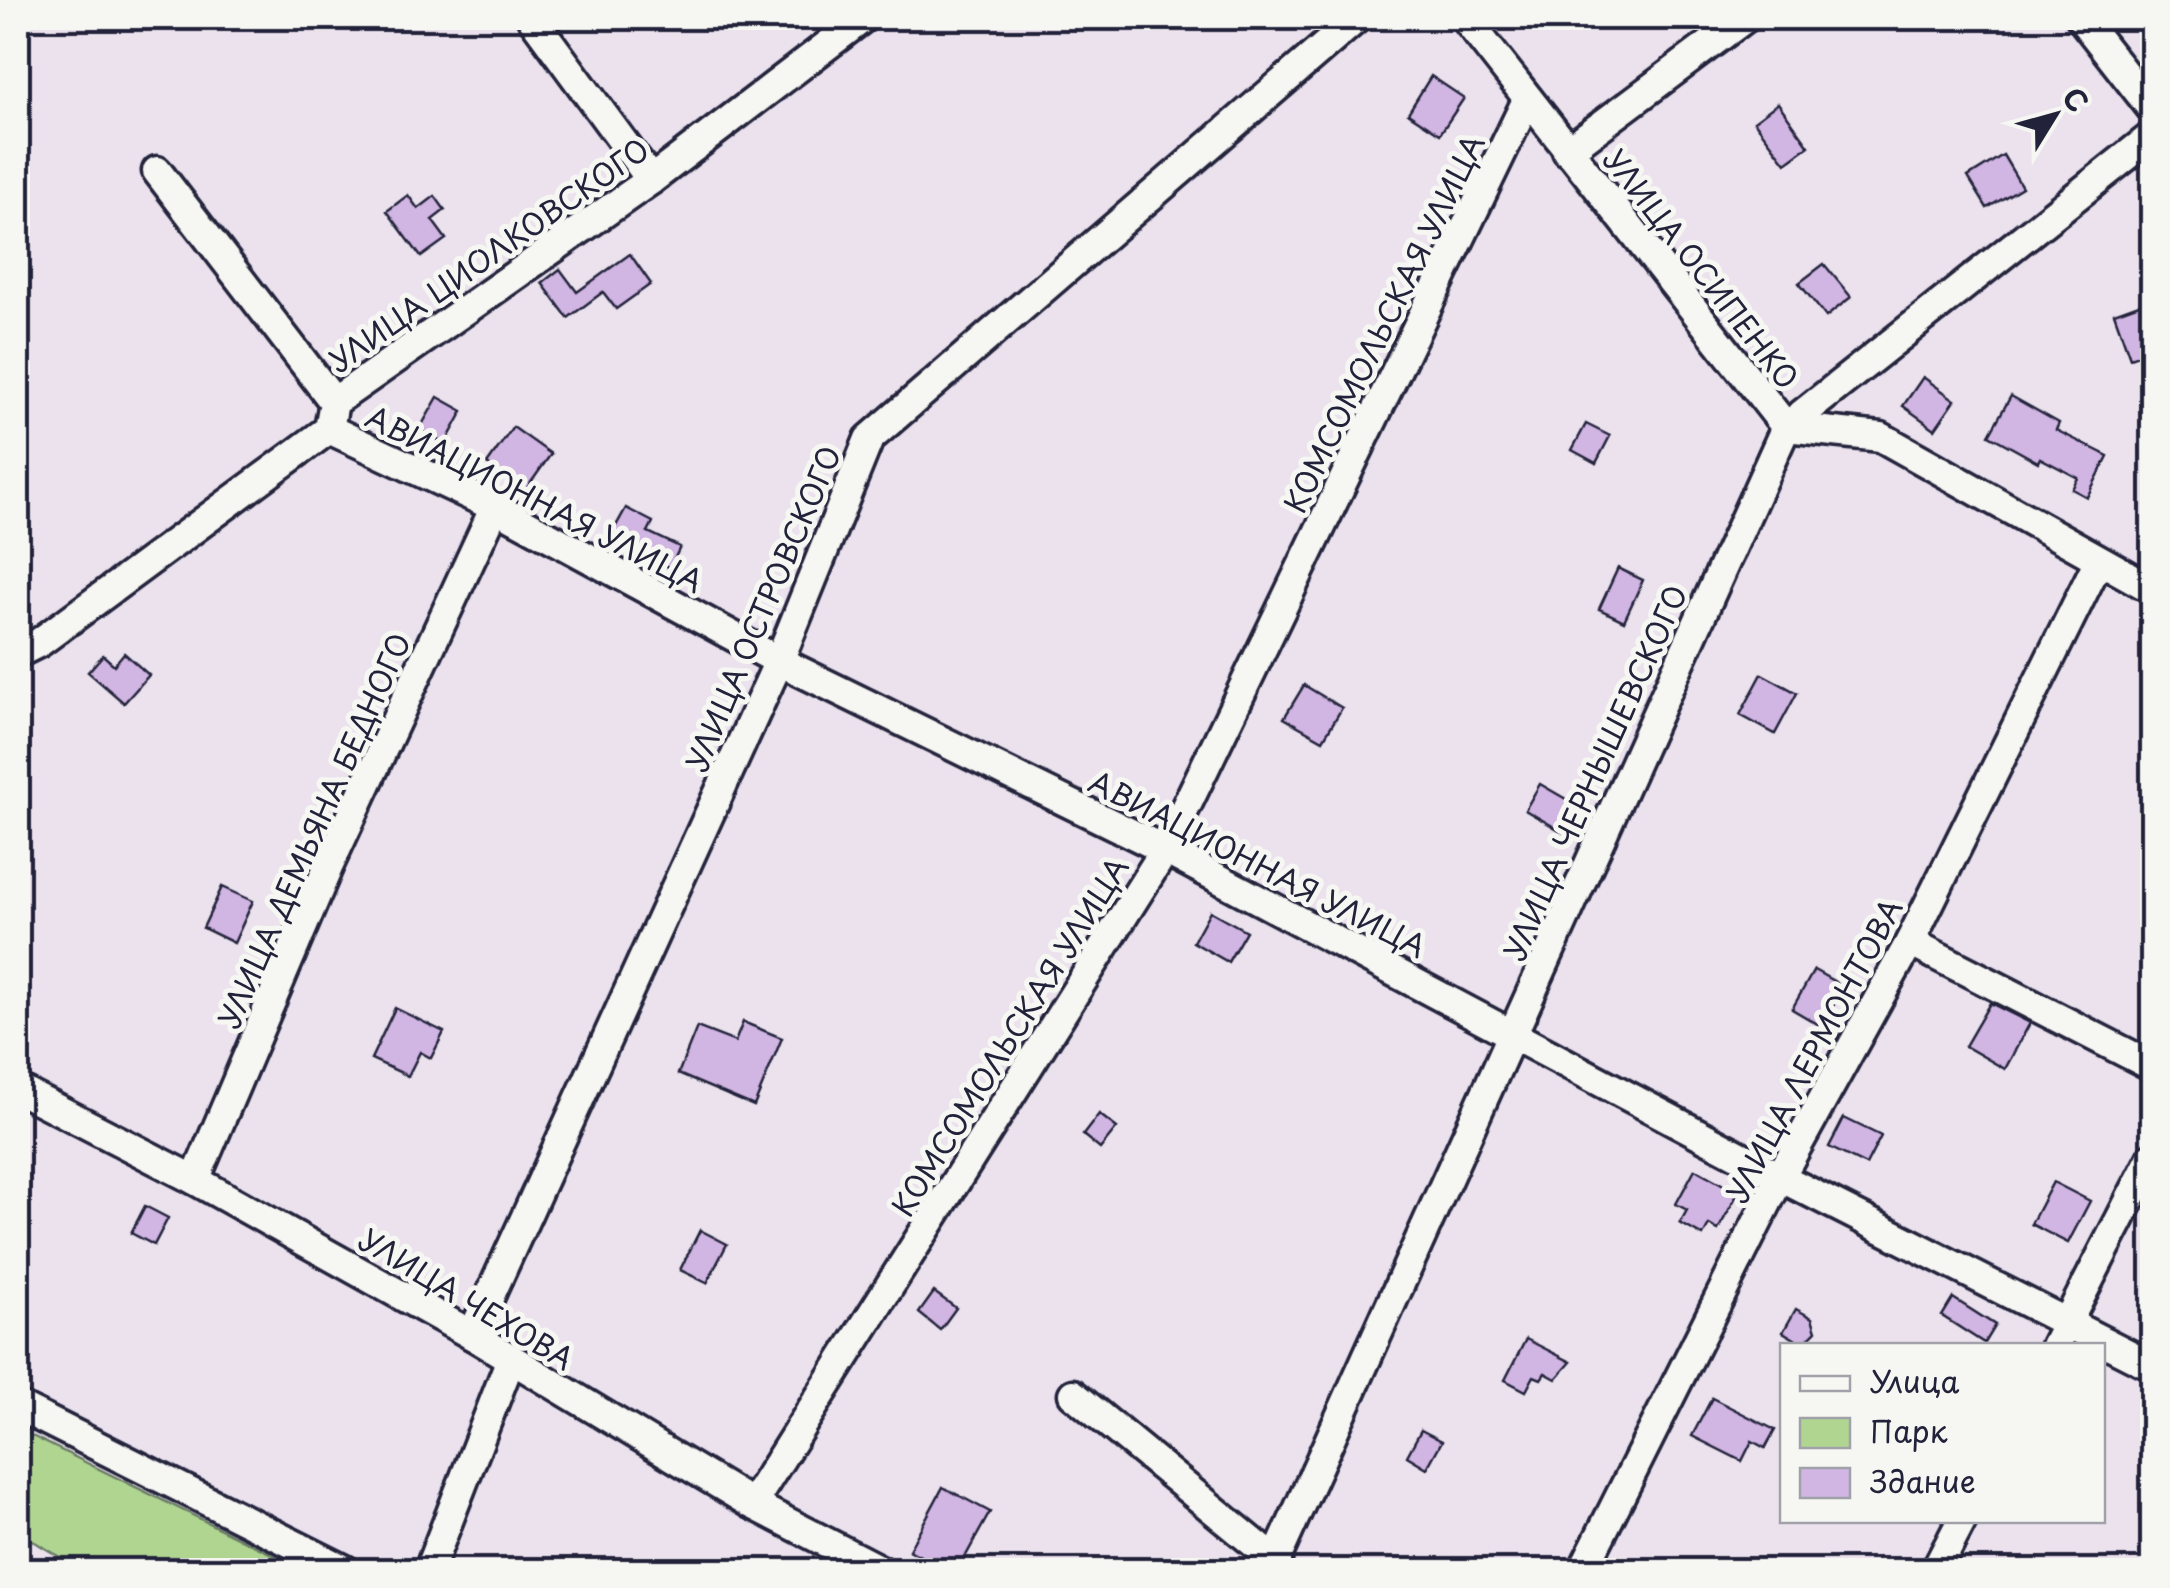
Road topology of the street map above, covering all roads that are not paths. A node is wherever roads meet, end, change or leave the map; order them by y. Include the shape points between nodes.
1 (532, 18) edge
2 (863, 18) edge
3 (1356, 18) edge
4 (1465, 18) edge
5 (1745, 18) edge
6 (2081, 18) edge
7 (1527, 100) junction
8 (2152, 109) edge
9 (2152, 136) edge
10 (1567, 150) junction
11 (157, 171) dead end
12 (651, 180) junction
13 (332, 415) junction
14 (1786, 427) junction
15 (495, 507) junction
16 (2098, 560) junction
17 (2152, 590) edge
18 (18, 653) edge
19 (779, 661) junction
20 (1165, 850) junction
21 (1910, 942) junction
22 (1512, 1031) junction
23 (2152, 1066) edge
24 (18, 1089) edge
25 (2152, 1157) edge
26 (1780, 1177) junction
27 (196, 1180) junction
28 (2061, 1334) edge
29 (472, 1335) junction
30 (2087, 1343) edge
31 (2105, 1349) edge
32 (510, 1362) junction
33 (2152, 1366) edge
34 (1072, 1394) dead end
35 (18, 1406) edge
36 (752, 1504) junction
37 (1960, 1523) edge
38 (1274, 1566) edge
39 (345, 1570) edge
40 (428, 1570) edge
41 (880, 1570) edge
42 (1584, 1570) edge
43 (1936, 1570) edge

1 - 12 street
2 - 12 street, УЛИЦА ЦИОЛКОВСКОГО
3 - 19 street, УЛИЦА ОСТРОВСКОГО via 869,439
4 - 7 street, УЛИЦА ОСИПЕНКО
5 - 10 street
6 - 8 street
7 - 10 street, УЛИЦА ОСИПЕНКО
7 - 20 street, КОМСОМОЛЬСКАЯ УЛИЦА
9 - 14 street, УЛИЦА ЧЕРНЫШЕВСКОГО
10 - 14 street, УЛИЦА ОСИПЕНКО
11 - 13 street
12 - 13 street, УЛИЦА ЦИОЛКОВСКОГО
13 - 15 street, АВИАЦИОННАЯ УЛИЦА
13 - 18 street, УЛИЦА ЦИОЛКОВСКОГО
14 - 16 street, УЛИЦА ОСИПЕНКО via 1881,437
14 - 22 street, УЛИЦА ЧЕРНЫШЕВСКОГО
15 - 19 street, АВИАЦИОННАЯ УЛИЦА
15 - 27 street, УЛИЦА ДЕМЬЯНА БЕДНОГО via 329,864
16 - 17 street, УЛИЦА ОСИПЕНКО
16 - 21 street, УЛИЦА ЛЕРМОНТОВА
19 - 20 street, АВИАЦИОННАЯ УЛИЦА
19 - 29 street, УЛИЦА ОСТРОВСКОГО
20 - 22 street, АВИАЦИОННАЯ УЛИЦА
20 - 36 street, КОМСОМОЛЬСКАЯ УЛИЦА
21 - 23 street
21 - 26 street, УЛИЦА ЛЕРМОНТОВА
22 - 26 street, АВИАЦИОННАЯ УЛИЦА
22 - 38 street, УЛИЦА ЧЕРНЫШЕВСКОГО
24 - 27 street, УЛИЦА ЧЕХОВА
25 - 28 street
26 - 28 street, АВИАЦИОННАЯ УЛИЦА
26 - 42 street, УЛИЦА ЛЕРМОНТОВА
27 - 29 street, УЛИЦА ЧЕХОВА
28 - 30 street, АВИАЦИОННАЯ УЛИЦА
29 - 32 street, УЛИЦА ЧЕХОВА
31 - 33 street, АВИАЦИОННАЯ УЛИЦА
32 - 36 street, УЛИЦА ЧЕХОВА
32 - 40 street
34 - 38 street
35 - 39 street
36 - 41 street, УЛИЦА ЧЕХОВА
37 - 43 street

